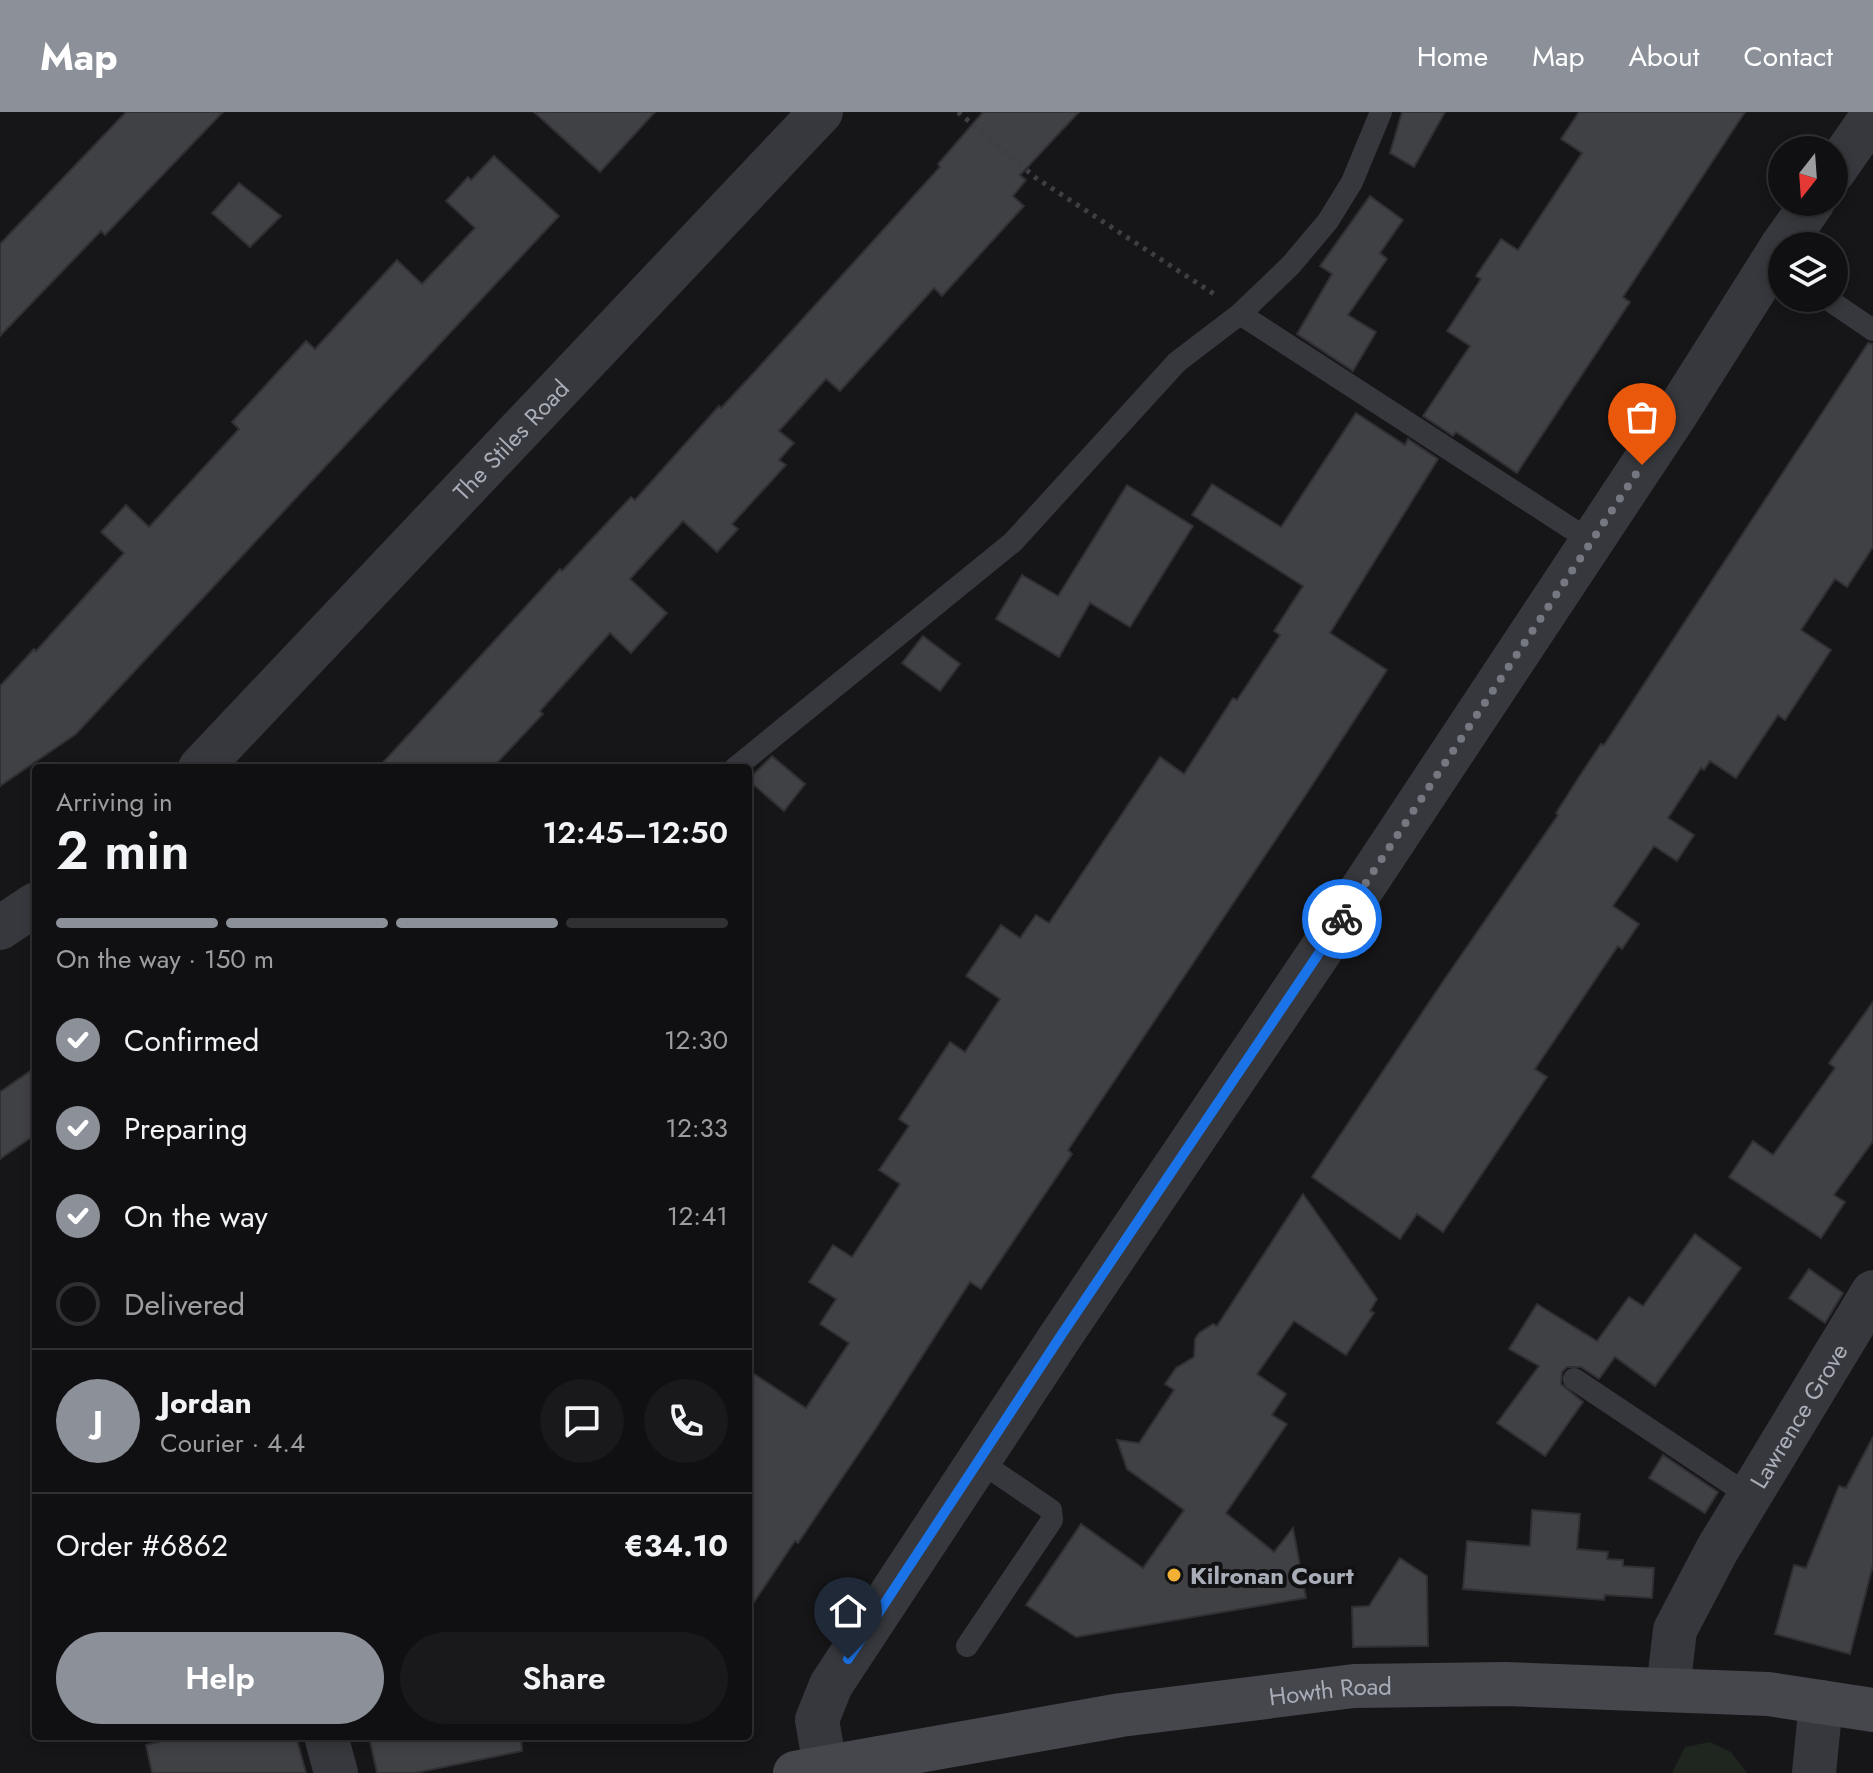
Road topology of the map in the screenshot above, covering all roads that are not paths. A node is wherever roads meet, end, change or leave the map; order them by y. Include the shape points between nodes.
1 (821, 112) edge
2 (1381, 112) edge
3 (1873, 115) edge
4 (1848, 151) edge
5 (1768, 273) edge
6 (1847, 312) edge
7 (1240, 314) junction
8 (1873, 330) edge
9 (1592, 542) junction
10 (204, 764) edge
11 (740, 764) edge
12 (32, 907) edge
13 (0, 928) edge
14 (1873, 1292) edge
15 (1574, 1379) dead end
16 (979, 1461) junction
17 (1751, 1497) junction
18 (967, 1646) dead end
19 (1668, 1690) junction
20 (1821, 1702) junction
21 (1873, 1710) edge
22 (327, 1740) edge
23 (810, 1770) edge
24 (336, 1773) edge
25 (1814, 1773) edge

1 - 10 street, The Stiles Road
2 - 7 lane via 1352,182 1328,221
3 - 4 street
5 - 9 street
6 - 8 lane
7 - 9 lane
7 - 11 lane via 1177,362 1013,542
9 - 16 street
12 - 13 street
14 - 17 street, Lawrence Grove
15 - 17 lane, Lawrence Grove
16 - 18 lane via 1051,1510 1052,1520
16 - 23 street via 831,1685 817,1720
17 - 19 street, Lawrence Grove via 1675,1630
19 - 20 main road, Howth Road
19 - 23 main road, Howth Road via 1354,1686 1121,1715
20 - 21 main road, Howth Road
20 - 25 street
22 - 24 street

